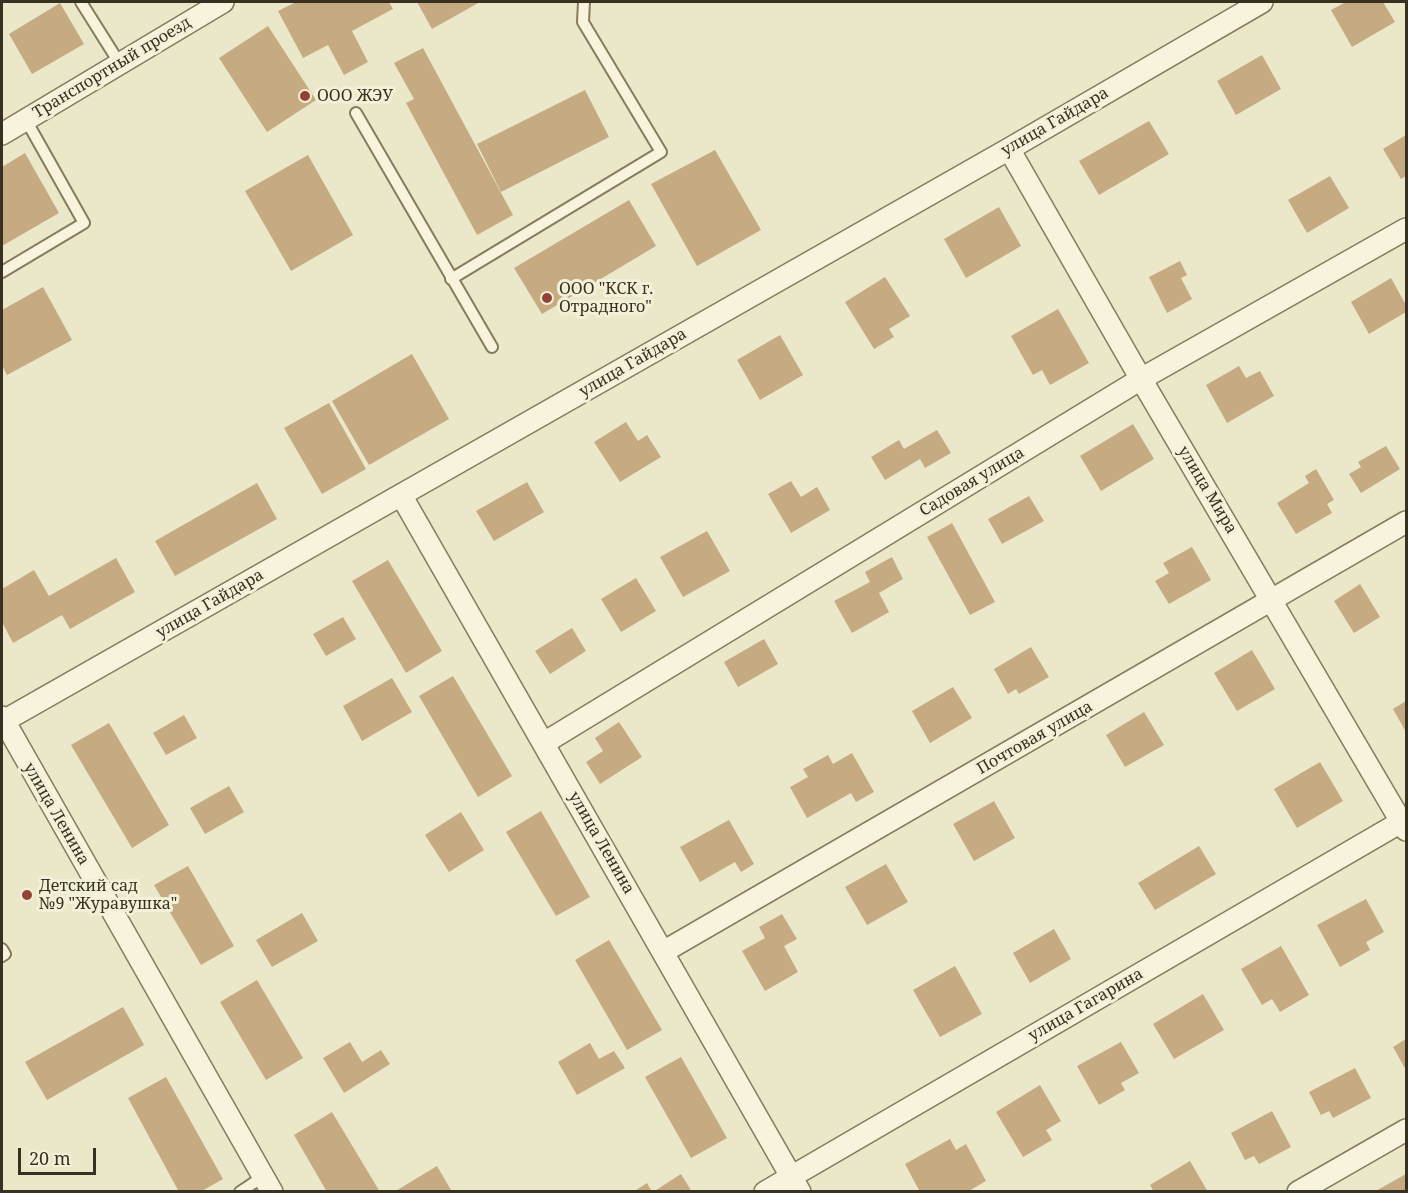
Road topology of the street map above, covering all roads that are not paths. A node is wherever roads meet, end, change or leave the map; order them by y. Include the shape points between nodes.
1 (81, 2) edge
2 (223, 2) edge
3 (584, 2) edge
4 (1262, 2) edge
5 (120, 64) junction
6 (356, 113) dead end
7 (26, 120) junction
8 (2, 134) edge
9 (1009, 148) junction
10 (1407, 229) edge
11 (2, 272) edge
12 (452, 279) junction
13 (492, 347) dead end
14 (1141, 379) junction
15 (401, 495) junction
16 (1407, 522) edge
17 (1273, 601) junction
18 (2, 720) edge
19 (544, 743) junction
20 (1405, 824) edge
21 (2, 949) edge
22 (663, 952) junction
23 (2, 956) edge
24 (1407, 1130) edge
25 (796, 1183) edge
26 (268, 1184) edge
27 (240, 1191) edge
28 (765, 1191) edge
29 (1298, 1191) edge

1 - 5 lane
2 - 5 street, Транспортный проезд
3 - 12 lane via 584,22 661,152
4 - 9 street, улица Гайдара
5 - 7 street, Транспортный проезд
6 - 12 lane
7 - 8 street, Транспортный проезд
7 - 11 lane via 84,223
9 - 14 street, улица Мира
9 - 15 street, улица Гайдара
10 - 14 street, Садовая улица
12 - 13 lane
14 - 17 street, улица Мира
14 - 19 street, Садовая улица
15 - 18 street, улица Гайдара
15 - 19 street, улица Ленина
16 - 17 street, Почтовая улица
17 - 20 street, улица Мира
17 - 22 street, Почтовая улица
18 - 26 street, улица Ленина
19 - 22 street, улица Ленина
20 - 25 street, улица Гагарина
21 - 23 lane
22 - 25 street, улица Ленина
24 - 29 street
25 - 28 street, улица Гагарина
26 - 27 lane

